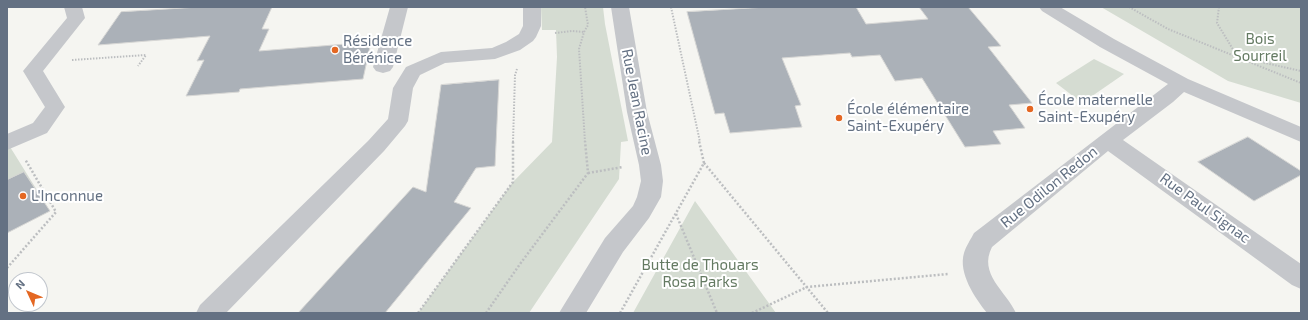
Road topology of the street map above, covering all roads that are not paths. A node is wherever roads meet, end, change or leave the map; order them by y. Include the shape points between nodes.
1 (73, 7) edge
2 (399, 7) edge
3 (532, 7) edge
4 (620, 7) edge
5 (1048, 7) edge
6 (383, 67) dead end
7 (1181, 83) junction
8 (1301, 135) edge
9 (1108, 140) junction
10 (10, 141) edge
11 (1301, 278) edge
12 (209, 313) edge
13 (572, 313) edge
14 (1003, 313) edge

1 - 10 street via 76,18 33,71 55,107 40,128
2 - 6 street
3 - 12 street via 532,26 527,37 513,46 495,53 441,58 413,71 403,88 398,120 370,152
4 - 13 street, Rue Jean Racine via 637,112 652,181 649,196 641,212 614,245
5 - 7 street
7 - 8 street
7 - 9 street, Rue Odilon Redon
9 - 11 street, Rue Paul Signac
9 - 14 street, Rue Odilon Redon via 983,240 976,254 978,275 988,296

